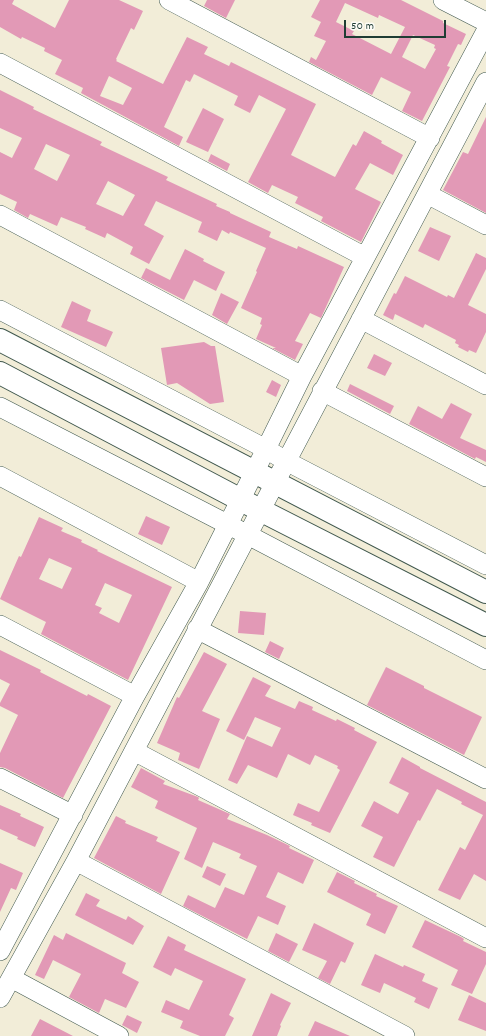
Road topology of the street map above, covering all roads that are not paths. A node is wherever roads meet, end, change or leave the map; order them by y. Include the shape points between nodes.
1 (169, 0) edge
2 (443, 0) edge
3 (486, 22) edge
4 (486, 31) edge
5 (0, 63) edge
6 (486, 82) edge
7 (430, 138) junction
8 (427, 194) junction
9 (0, 215) edge
10 (486, 225) edge
11 (365, 257) junction
12 (0, 310) edge
13 (361, 319) junction
14 (0, 340) edge
15 (0, 373) edge
16 (302, 376) junction
17 (486, 385) edge
18 (322, 392) junction
19 (0, 408) edge
20 (266, 449) junction
21 (286, 461) junction
22 (254, 472) junction
23 (0, 476) edge
24 (486, 477) edge
25 (275, 482) junction
26 (241, 499) junction
27 (260, 510) junction
28 (227, 524) junction
29 (247, 535) junction
30 (486, 565) edge
31 (198, 582) junction
32 (486, 592) edge
33 (0, 625) edge
34 (486, 625) edge
35 (197, 629) junction
36 (486, 660) edge
37 (135, 696) junction
38 (134, 751) junction
39 (0, 778) edge
40 (486, 779) edge
41 (73, 815) junction
42 (76, 861) junction
43 (5, 929) edge
44 (486, 938) edge
45 (0, 951) edge
46 (11, 978) junction
47 (0, 998) edge
48 (119, 1036) edge
49 (405, 1036) edge

1 - 7 street
2 - 3 street
4 - 7 street
5 - 11 street
6 - 8 street
7 - 11 street
8 - 10 street
8 - 13 street
9 - 16 street
11 - 16 street
12 - 20 street
13 - 17 street
13 - 18 street
14 - 22 main road
15 - 26 main road
16 - 20 street
18 - 21 street
18 - 24 street
19 - 28 street
20 - 21 street
20 - 22 street
21 - 25 street
21 - 30 street
22 - 25 main road
22 - 26 street
23 - 31 street
25 - 27 street
25 - 32 main road
26 - 27 main road
26 - 28 street
27 - 29 street
27 - 34 main road
28 - 29 street
28 - 31 street
29 - 35 street
29 - 36 street
31 - 37 street
33 - 37 street
35 - 38 street
35 - 40 street
37 - 41 street
38 - 42 street
38 - 44 street
39 - 41 street
41 - 43 street
42 - 46 street
42 - 49 street
43 - 45 street
46 - 47 street
46 - 48 street

